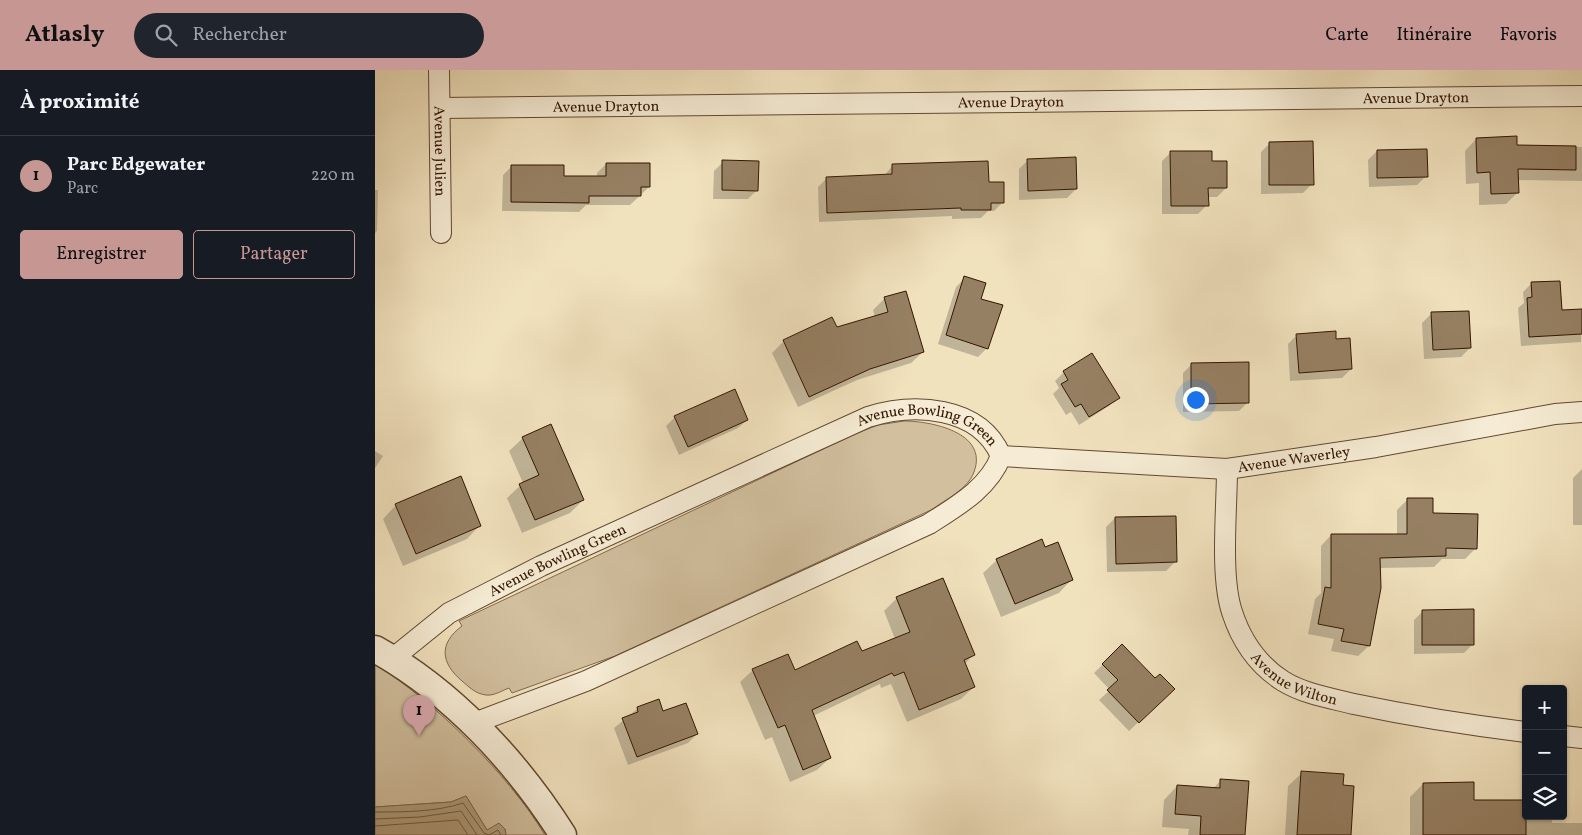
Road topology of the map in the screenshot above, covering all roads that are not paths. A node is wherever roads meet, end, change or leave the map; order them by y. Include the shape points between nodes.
1 (439, 70) edge
2 (1582, 96) edge
3 (440, 108) junction
4 (441, 233) dead end
5 (1582, 412) edge
6 (1001, 456) junction
7 (1227, 469) junction
8 (384, 654) edge
9 (474, 723) junction
10 (1522, 731) edge
11 (1567, 736) edge
12 (1582, 738) edge
13 (563, 835) edge

1 - 3 street, Avenue Julien
2 - 3 street, Avenue Drayton
3 - 4 street, Avenue Julien
5 - 7 street, Avenue Waverley
6 - 7 street, Avenue Waverley
6 - 8 street, Avenue Bowling Green via 995,443 984,432 946,412 927,408 888,410 524,575 449,613
6 - 9 street, Avenue Bowling Green via 995,471 982,486 929,524 587,681
7 - 10 street, Avenue Wilton via 1226,577 1231,611 1249,648 1263,666 1303,691 1330,698 1402,714
8 - 9 street via 425,681
9 - 13 street via 545,807
11 - 12 street

